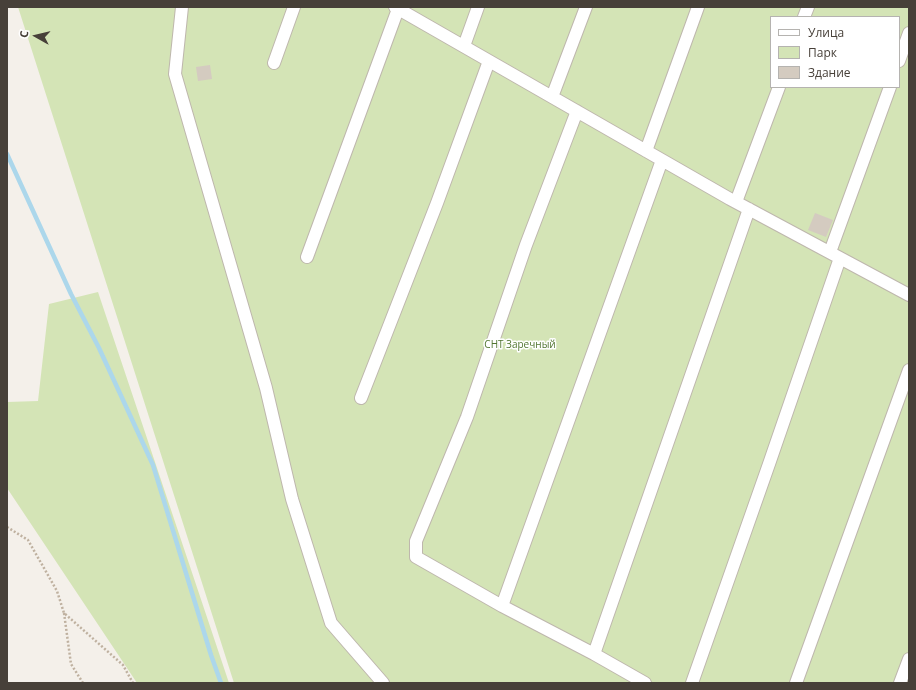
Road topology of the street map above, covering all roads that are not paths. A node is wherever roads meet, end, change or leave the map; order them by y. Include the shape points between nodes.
1 (182, 7) edge
2 (294, 7) edge
3 (478, 7) edge
4 (586, 7) edge
5 (698, 7) edge
6 (397, 8) edge
7 (909, 33) edge
8 (464, 46) junction
9 (900, 58) edge
10 (489, 61) junction
11 (274, 63) dead end
12 (778, 88) edge
13 (890, 88) edge
14 (552, 97) junction
15 (577, 111) junction
16 (646, 151) junction
17 (662, 160) junction
18 (736, 202) junction
19 (749, 209) junction
20 (835, 255) junction
21 (307, 257) dead end
22 (909, 295) edge
23 (909, 370) edge
24 (361, 398) dead end
25 (502, 606) junction
26 (594, 654) junction
27 (909, 659) edge
28 (383, 683) edge
29 (645, 683) edge
30 (692, 683) edge
31 (796, 683) edge
32 (900, 683) edge

1 - 28 street via 175,74 266,388 292,499 331,623
2 - 11 street
3 - 8 street
4 - 14 street
5 - 16 street
6 - 8 street
6 - 21 street
7 - 9 street
8 - 10 street
10 - 14 street
10 - 24 street
12 - 18 street
13 - 20 street
14 - 15 street
15 - 16 street
15 - 25 street via 526,245 467,417 416,540 416,558
16 - 17 street
17 - 18 street
17 - 25 street
18 - 19 street
19 - 20 street
19 - 26 street
20 - 22 street
20 - 30 street via 769,464
23 - 31 street
25 - 26 street
26 - 29 street
27 - 32 street

